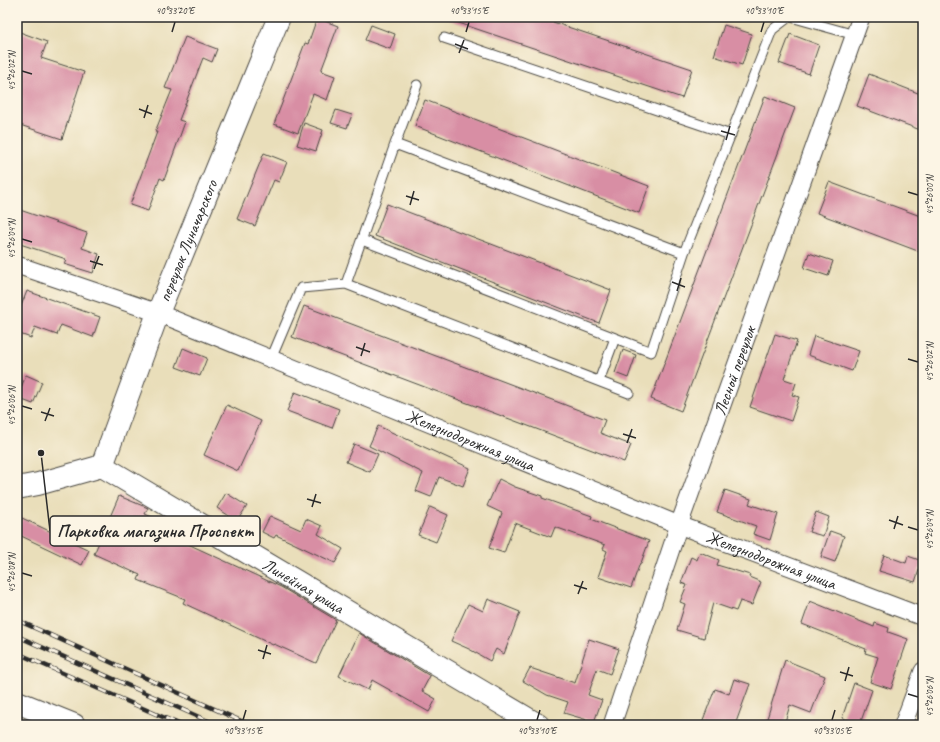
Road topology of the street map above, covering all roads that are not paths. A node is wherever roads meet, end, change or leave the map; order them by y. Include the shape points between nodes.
1 (279, 17) edge
2 (790, 17) edge
3 (861, 17) edge
4 (855, 35) junction
5 (444, 38) dead end
6 (417, 86) dead end
7 (731, 135) junction
8 (395, 144) junction
9 (362, 240) junction
10 (684, 253) junction
11 (17, 265) edge
12 (346, 284) junction
13 (158, 313) junction
14 (615, 338) junction
15 (271, 359) junction
16 (599, 381) junction
17 (629, 393) dead end
18 (102, 466) junction
19 (17, 488) edge
20 (679, 525) junction
21 (923, 617) edge
22 (923, 671) edge
23 (17, 702) edge
24 (74, 725) edge
25 (538, 725) edge
26 (612, 725) edge
27 (903, 725) edge

1 - 13 street, переулок Луначарского
2 - 4 lane
2 - 7 lane via 772,30
3 - 4 street, Лесной переулок
4 - 20 street, Лесной переулок
5 - 7 lane
6 - 8 lane
7 - 10 lane
8 - 9 lane
8 - 10 lane
9 - 12 lane
9 - 14 lane
10 - 14 lane via 650,352
11 - 13 street, Железнодорожная улица
12 - 15 lane via 301,288
12 - 16 lane
13 - 15 street, Железнодорожная улица
13 - 18 street, переулок Луначарского
14 - 16 lane
15 - 20 street, Железнодорожная улица
16 - 17 lane
18 - 19 street
18 - 25 street, Линейная улица
20 - 21 street, Железнодорожная улица
20 - 26 street, Лесной переулок
22 - 27 street
23 - 24 street

